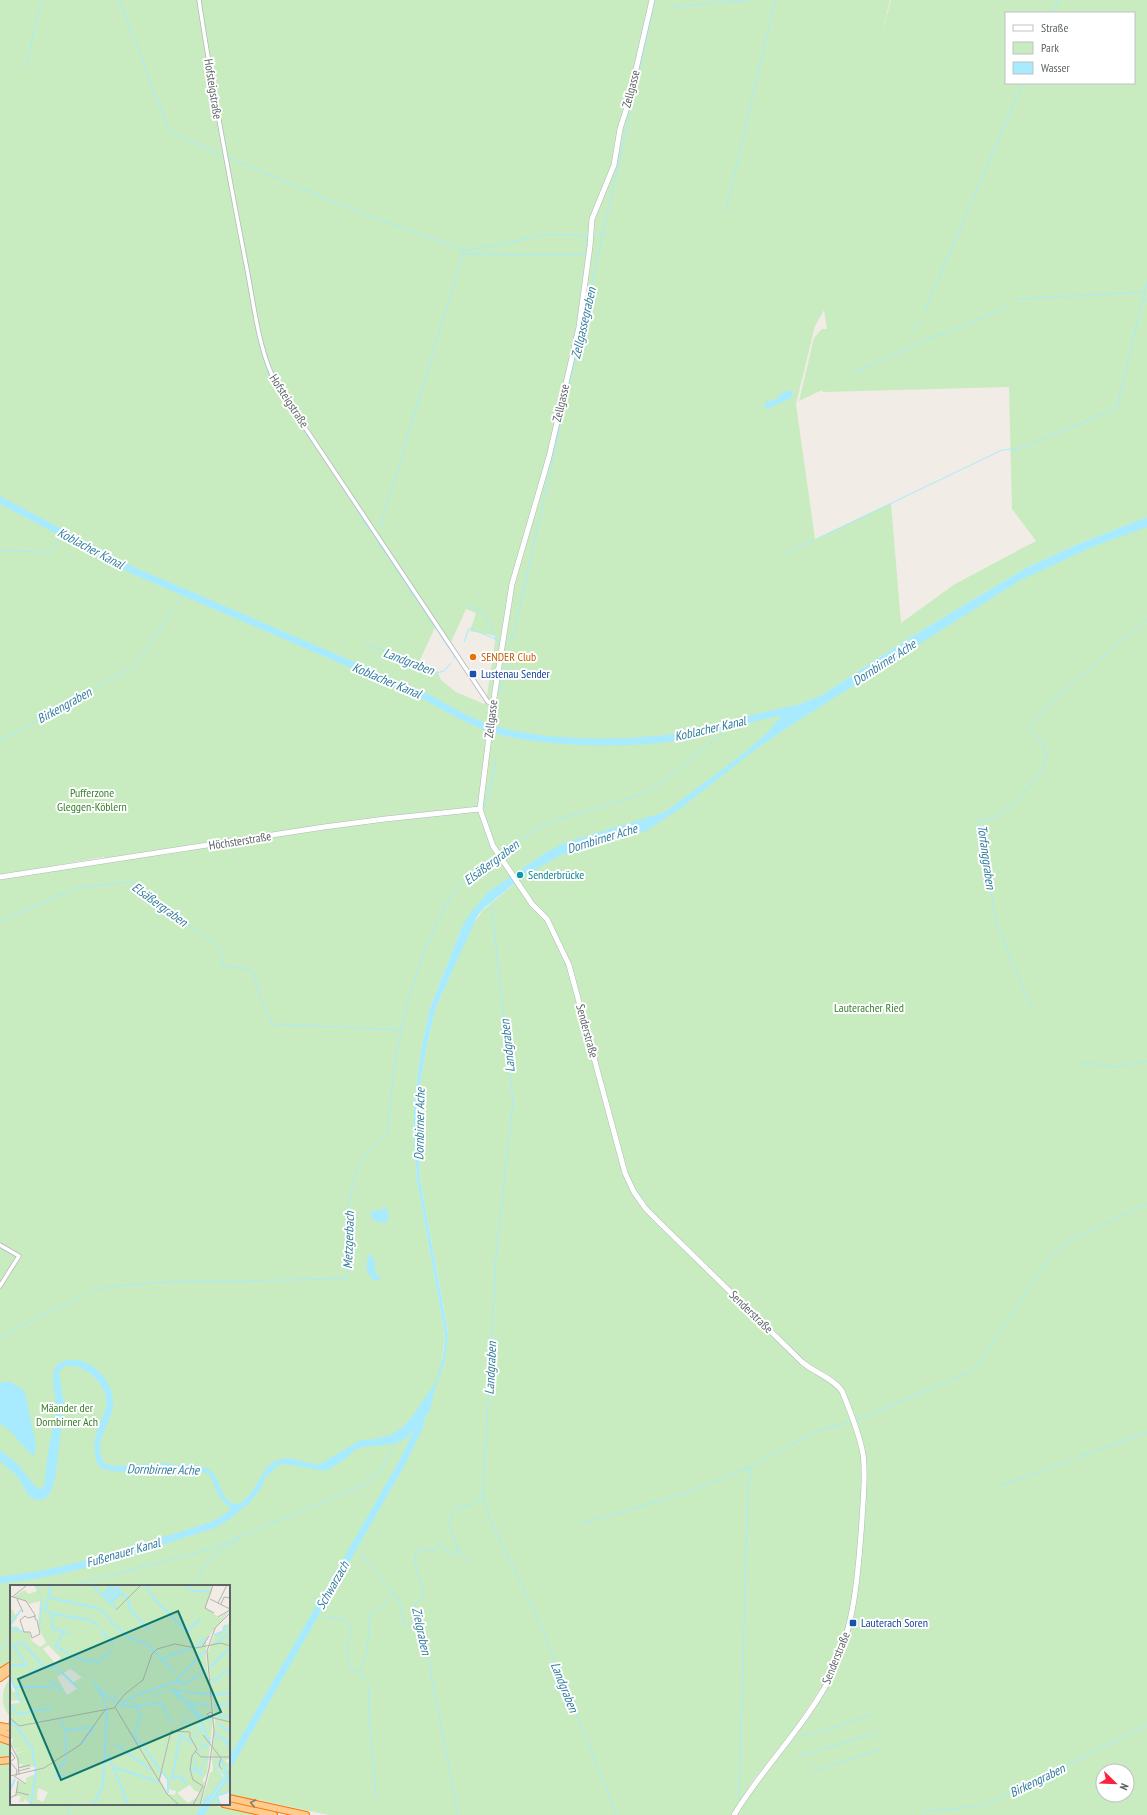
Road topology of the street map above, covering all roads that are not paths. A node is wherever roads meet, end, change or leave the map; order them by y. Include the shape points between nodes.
1 (199, 0) edge
2 (652, 0) edge
3 (492, 704) junction
4 (480, 810) junction
5 (0, 877) edge
6 (0, 1244) edge
7 (0, 1286) edge
8 (10, 1666) edge
9 (10, 1671) edge
10 (0, 1672) edge
11 (0, 1678) edge
12 (0, 1726) edge
13 (10, 1728) edge
14 (0, 1731) edge
15 (10, 1735) edge
16 (0, 1738) edge
17 (10, 1742) edge
18 (10, 1760) edge
19 (0, 1761) edge
20 (230, 1798) edge
21 (229, 1805) edge
22 (274, 1815) edge
23 (306, 1815) edge
24 (734, 1815) edge

1 - 3 street, Hofsteigstraße via 225,160 268,368 278,387 488,702
2 - 3 main road, Zellgasse via 620,129 614,165 592,219 579,327 549,457 529,530 514,572
3 - 4 main road, Zellgasse
4 - 5 main road, Höchsterstraße via 324,827
4 - 24 main road, Senderstraße via 496,851 526,896 549,922 569,965 620,1159 634,1192 646,1209 802,1362 838,1384 860,1442 864,1471 861,1532 854,1596 842,1650 817,1701
6 - 7 street via 19,1256
8 - 10 highway
9 - 11 highway
12 - 13 highway
14 - 15 highway
16 - 17 highway
18 - 19 highway
23 -> 20 highway
21 - 22 highway

